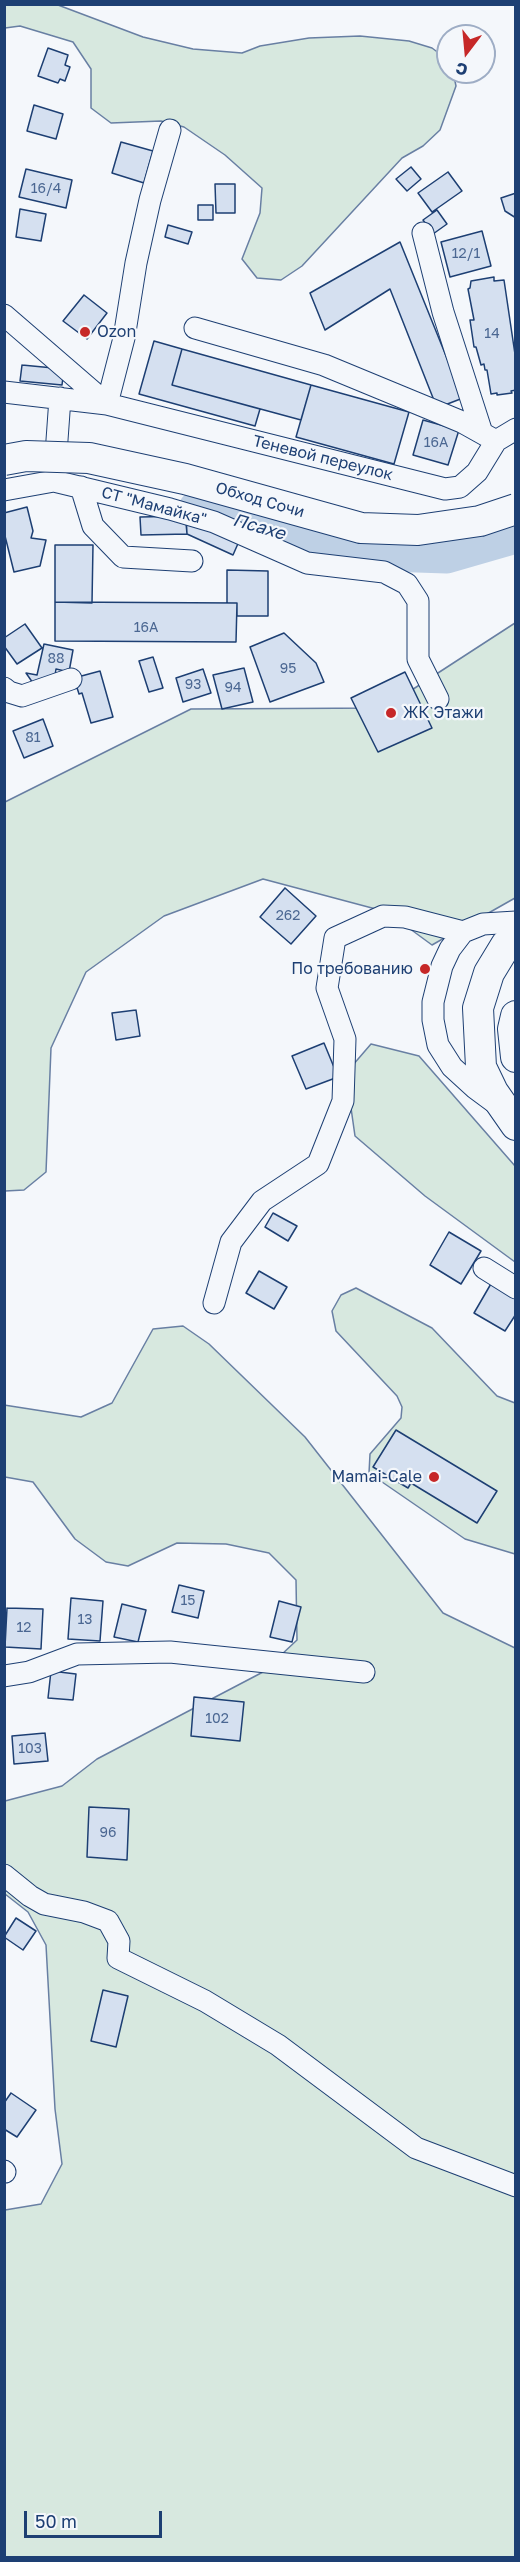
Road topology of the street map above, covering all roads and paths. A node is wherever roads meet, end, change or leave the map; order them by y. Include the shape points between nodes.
1 (170, 130) dead end
2 (423, 233) dead end
3 (4, 315) edge
4 (195, 328) dead end
5 (4, 393) edge
6 (60, 398) junction
7 (107, 404) junction
8 (516, 429) edge
9 (488, 437) junction
10 (4, 460) edge
11 (54, 481) junction
12 (81, 487) junction
13 (4, 490) edge
14 (516, 510) edge
15 (192, 561) dead end
16 (71, 679) dead end
17 (4, 688) edge
18 (438, 699) dead end
19 (516, 922) edge
20 (463, 932) junction
21 (516, 937) edge
22 (516, 1016) edge
23 (516, 1056) edge
24 (510, 1117) edge
25 (484, 1268) dead end
26 (516, 1288) edge
27 (214, 1303) dead end
28 (364, 1672) dead end
29 (4, 1676) edge
30 (4, 1875) edge
31 (516, 2186) edge

1 - 7 street via 150,200 124,338
2 - 9 street via 443,312
3 - 7 street, Теневой переулок
4 - 9 street via 324,364
5 - 6 street, Теневой переулок
6 - 7 street, Теневой переулок
6 - 11 street
7 - 9 street, Теневой переулок via 445,489 460,487 477,472
8 - 9 street
10 - 14 highway, Обход Сочи, bridge via 26,456 90,458 185,479 361,528 418,530 480,521
11 - 12 street, СТ "Мамайка"
11 - 13 street
12 - 15 street via 93,526 123,557
12 - 18 street, СТ "Мамайка" via 214,522 306,563 384,572 407,584 418,601 418,659
16 - 17 street via 22,696
19 - 20 street via 483,924
20 - 24 street via 450,949 436,984 433,1020 438,1045 452,1067
20 - 27 street via 405,917 383,916 335,938 327,988 345,1039 343,1101 318,1164 262,1201 231,1242
21 - 24 highway via 506,945 489,973 478,1008 481,1067
22 - 23 highway
25 - 26 street
28 - 29 street via 170,1652 77,1654 29,1672
30 - 31 street via 44,1904 108,1921 119,1941 118,1958 205,2001 278,2045 416,2148

